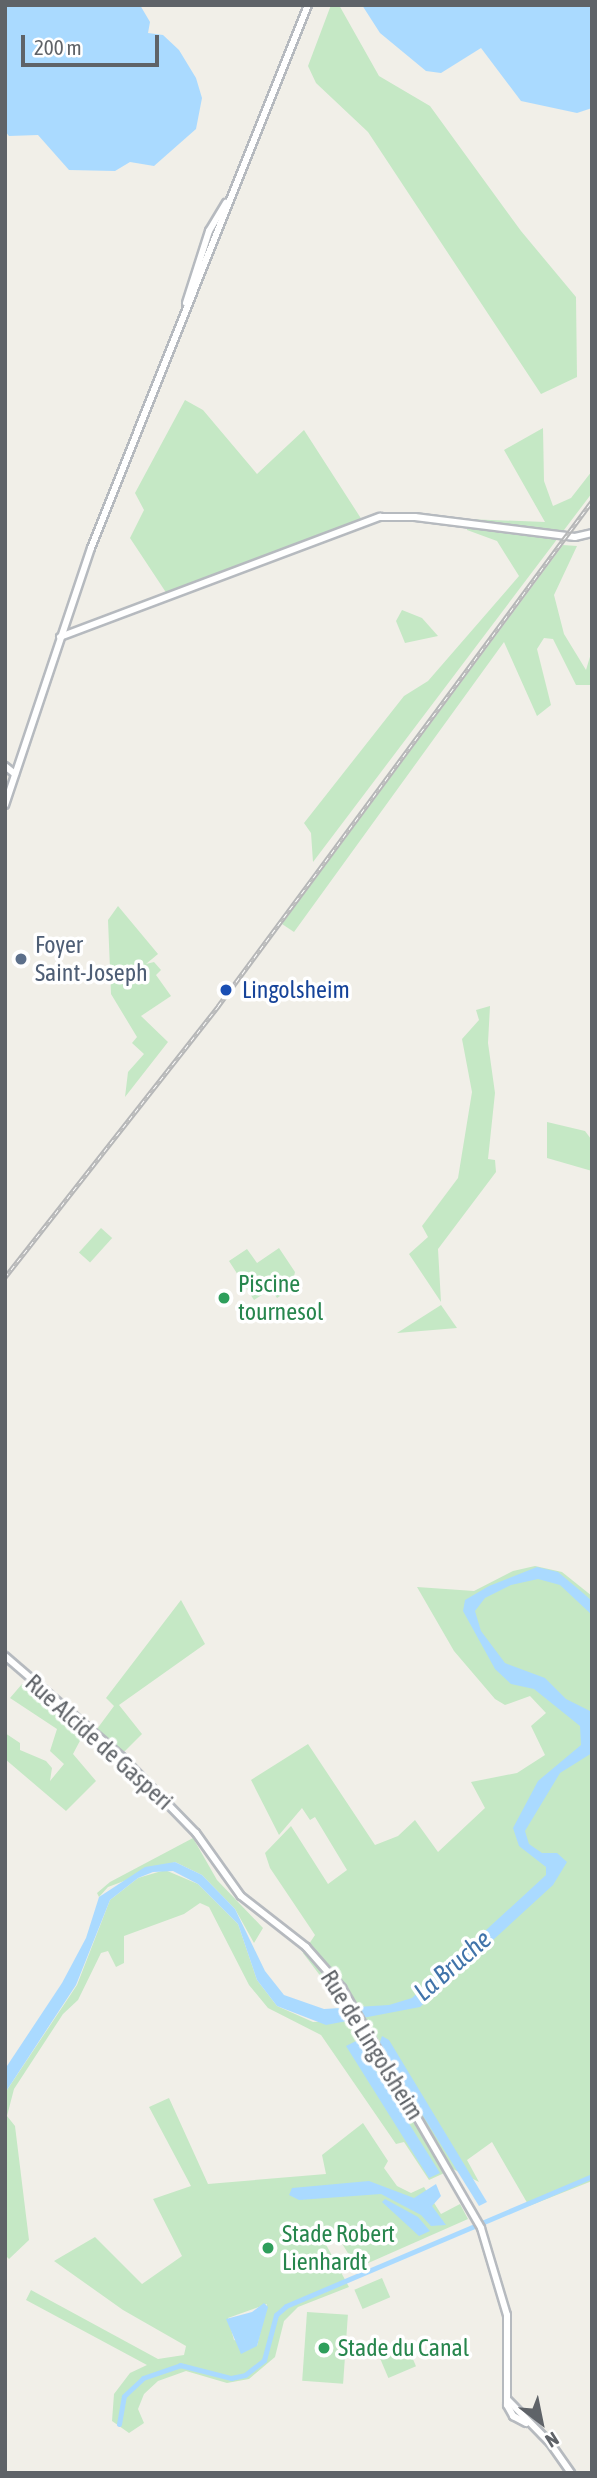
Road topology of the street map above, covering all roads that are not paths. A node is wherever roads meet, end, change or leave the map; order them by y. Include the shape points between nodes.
1 (308, 5) edge
2 (592, 533) edge
3 (59, 640) junction
4 (5, 766) edge
5 (15, 774) junction
6 (5, 805) edge
7 (5, 1656) edge
8 (192, 1829) joint
9 (570, 2473) edge

1 - 3 main road via 234,190 207,245
2 - 3 main road via 575,537 386,517
3 - 5 main road
4 - 5 main road
5 - 6 main road
7 - 8 main road, Rue Alcide de Gasperi via 117,1752
8 - 9 main road, Rue de Lingolsheim via 241,1896 306,1947 347,1996 481,2228 507,2318 507,2399 512,2412 550,2443

